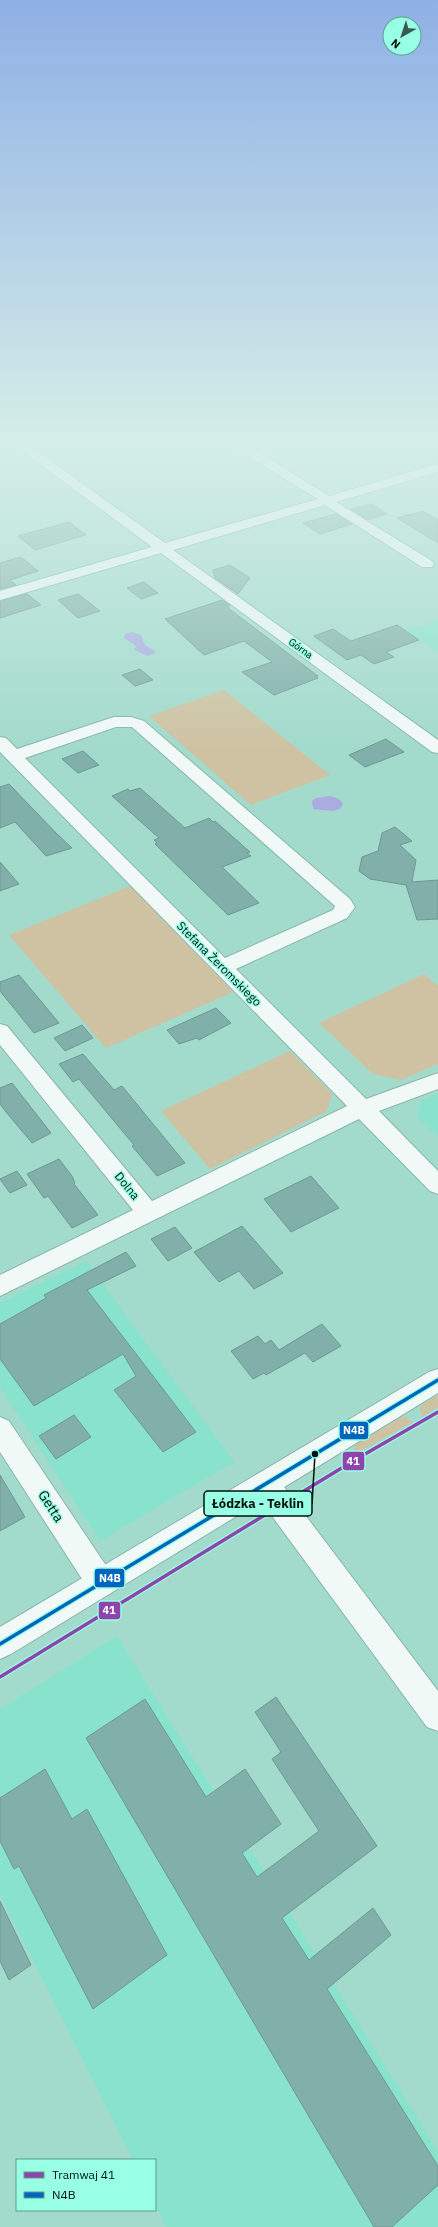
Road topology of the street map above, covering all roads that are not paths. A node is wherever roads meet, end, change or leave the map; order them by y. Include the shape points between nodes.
1 (157, 543) edge
2 (181, 543) edge
3 (394, 543) edge
4 (164, 548) junction
5 (427, 564) dead end
6 (0, 596) edge
7 (0, 742) edge
8 (438, 748) edge
9 (14, 756) junction
10 (222, 968) junction
11 (0, 1031) edge
12 (438, 1081) edge
13 (363, 1110) junction
14 (438, 1185) edge
15 (149, 1213) junction
16 (0, 1286) edge
17 (438, 1380) edge
18 (0, 1429) edge
19 (265, 1484) junction
20 (101, 1583) junction
21 (0, 1644) edge
22 (438, 1716) edge

1 - 4 street, Górna
2 - 4 street
3 - 5 street
4 - 6 street
4 - 8 street, Górna
7 - 9 street, Stefana Żeromskiego
9 - 10 street, Stefana Żeromskiego
9 - 10 street via 114,722 138,724 343,903 345,907 340,914
10 - 13 street, Stefana Żeromskiego
11 - 15 street, Dolna
12 - 13 street
13 - 14 street, Stefana Żeromskiego
13 - 15 street via 327,1124
15 - 16 street, Dolna
17 - 19 street
18 - 20 street, Getta
19 - 20 street
19 - 22 street
20 - 21 street

